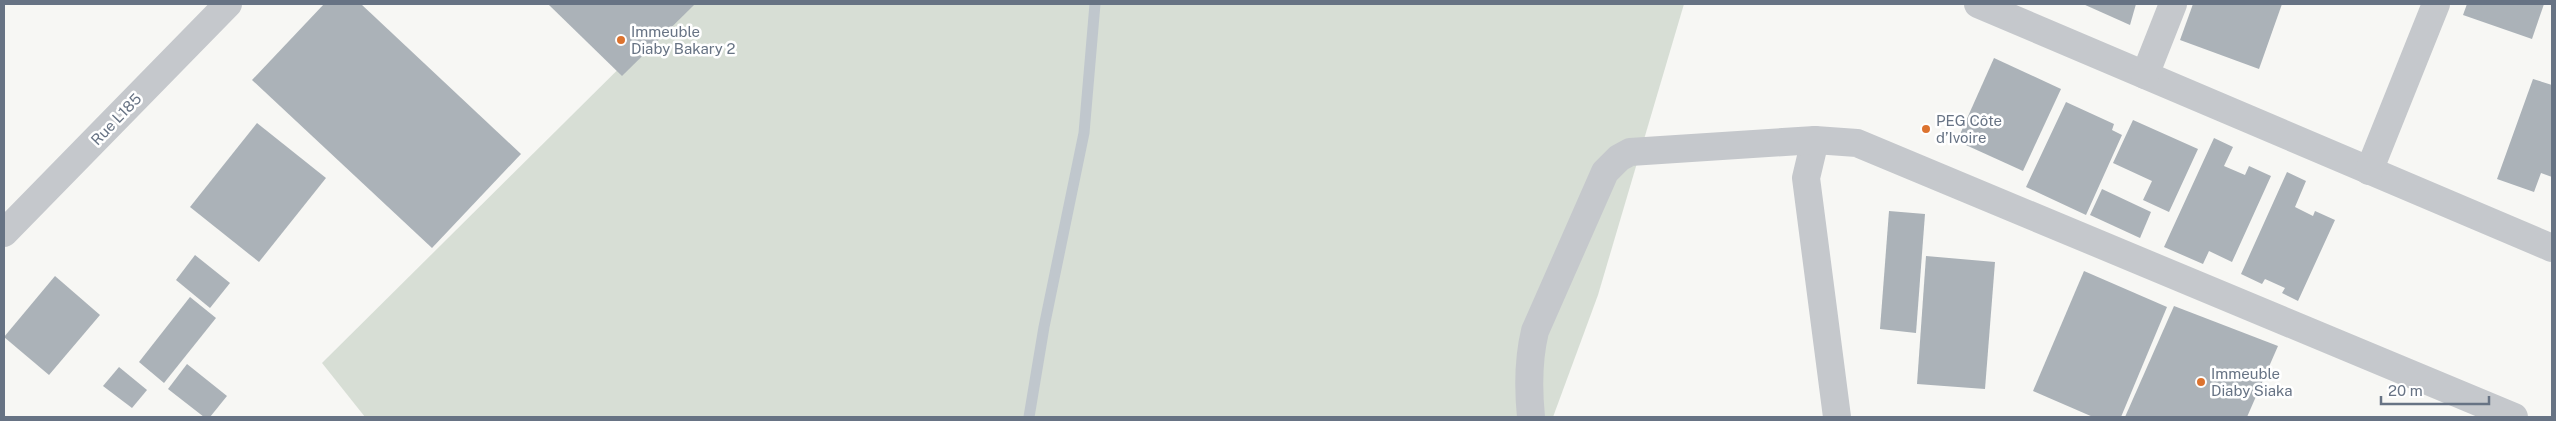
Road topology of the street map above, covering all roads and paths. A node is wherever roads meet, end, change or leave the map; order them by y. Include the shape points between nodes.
1 (228, 4) edge
2 (1978, 4) edge
3 (2174, 4) edge
4 (2436, 4) edge
5 (2145, 75) junction
6 (1815, 140) junction
7 (2369, 171) junction
8 (4, 233) edge
9 (2552, 248) edge
10 (1531, 417) edge
11 (1838, 417) edge
12 (2514, 417) edge

1 - 8 street, Rue L185
2 - 5 street
3 - 5 street
4 - 7 street
5 - 7 street
6 - 10 street via 1630,152 1619,158 1605,172 1535,331 1529,354
6 - 11 street via 1806,178
6 - 12 street via 1857,143
7 - 9 street

